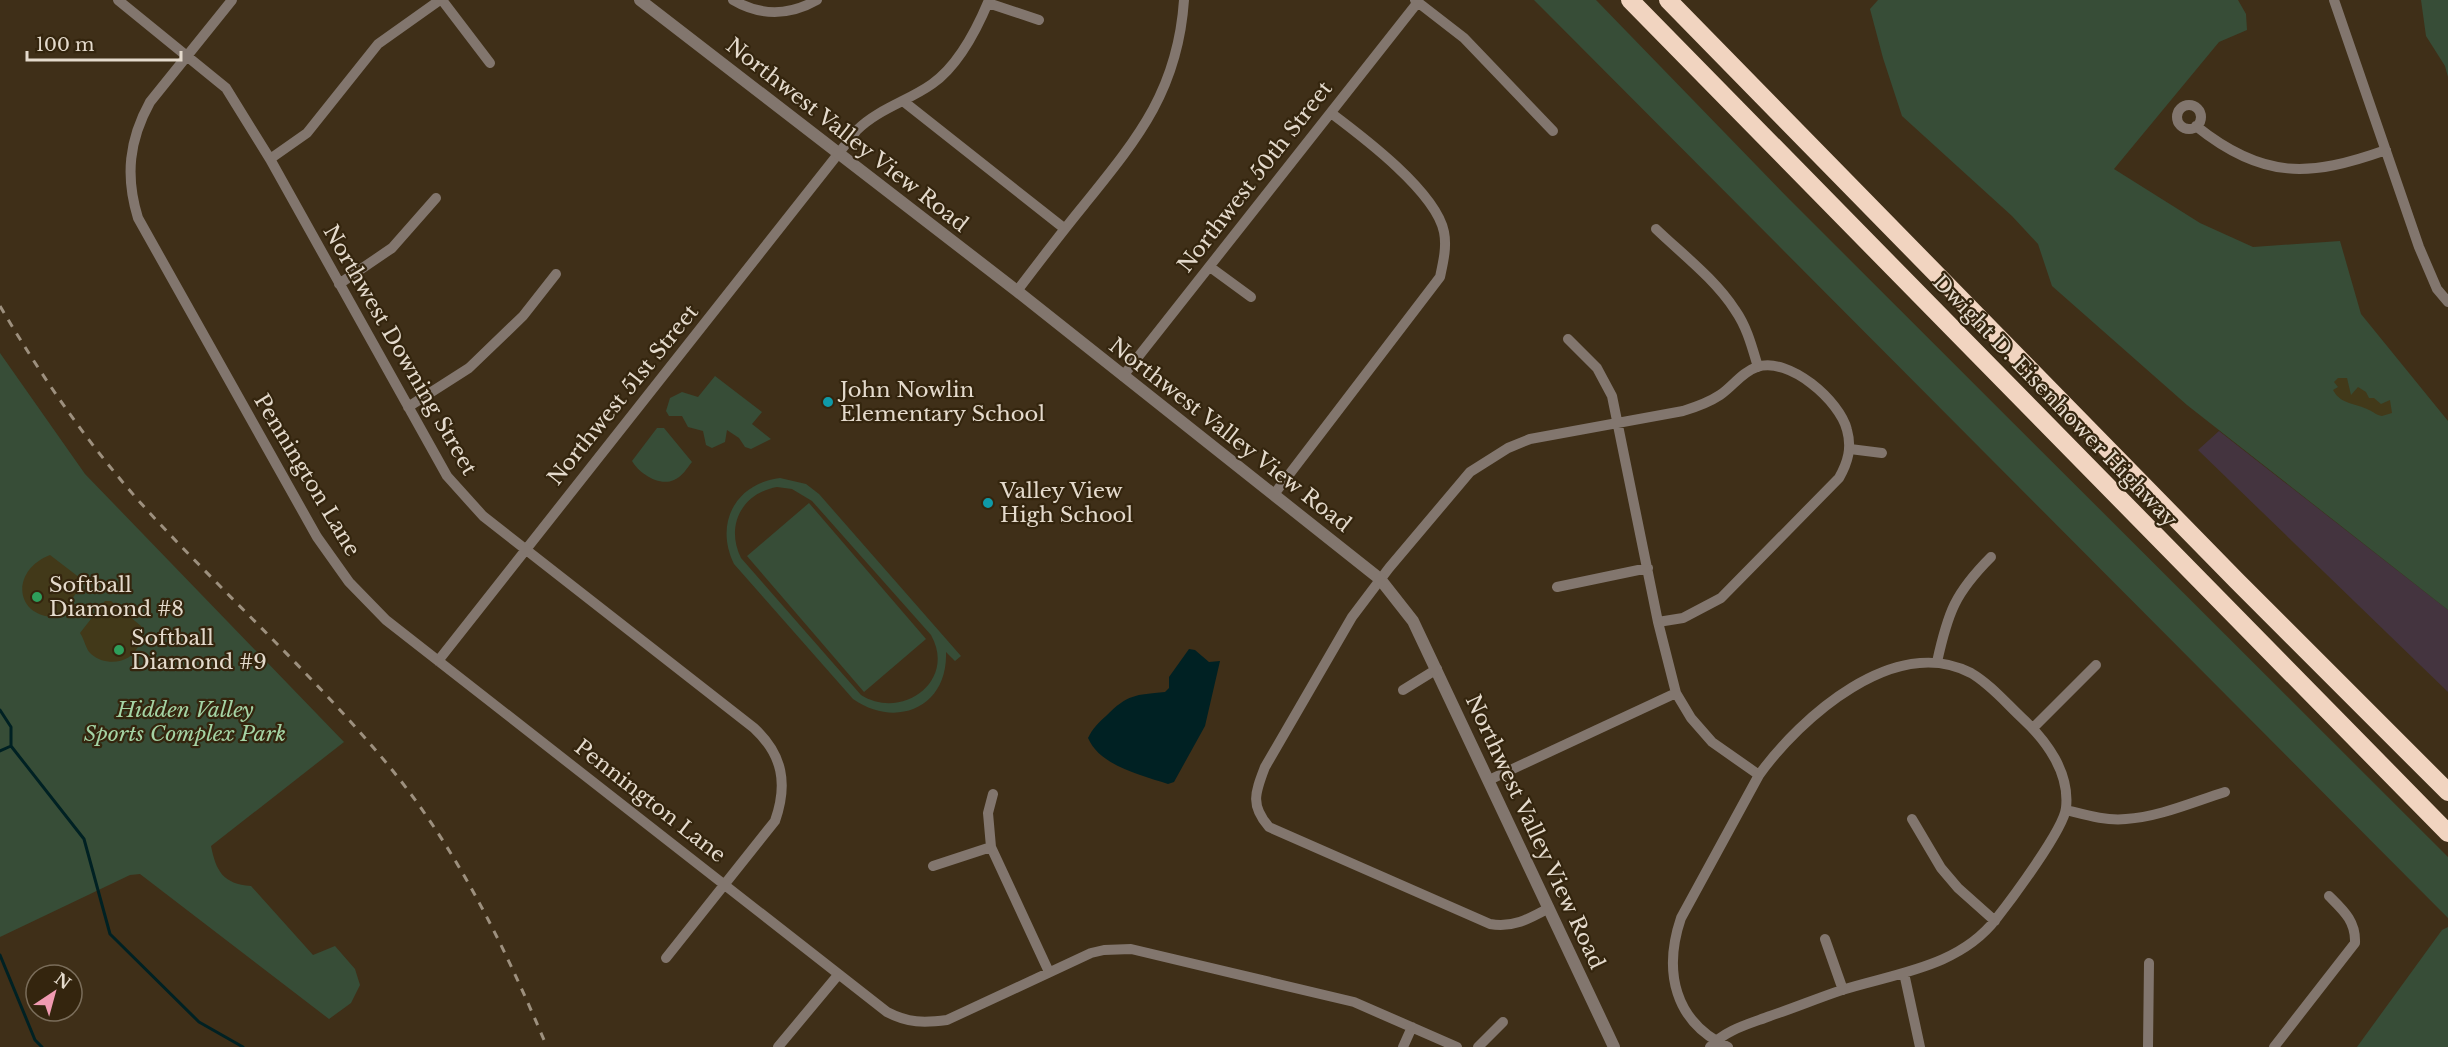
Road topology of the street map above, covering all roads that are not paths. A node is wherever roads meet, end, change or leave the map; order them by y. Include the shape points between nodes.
1 (118, 0) edge
2 (232, 0) edge
3 (441, 0) edge
4 (640, 0) edge
5 (733, 0) edge
6 (817, 0) edge
7 (1184, 0) edge
8 (1630, 0) edge
9 (1668, 0) edge
10 (2334, 0) edge
11 (989, 1) edge
12 (1416, 1) edge
13 (1039, 20) dead end
14 (189, 56) junction
15 (490, 63) dead end
16 (903, 101) junction
17 (1331, 113) junction
18 (2196, 126) dead end
19 (1553, 131) dead end
20 (2386, 150) junction
21 (838, 155) junction
22 (270, 159) junction
23 (436, 198) dead end
24 (1065, 229) junction
25 (1656, 229) dead end
26 (1210, 267) junction
27 (556, 274) dead end
28 (339, 284) junction
29 (1017, 291) junction
30 (1251, 297) dead end
31 (2448, 302) edge
32 (1568, 339) dead end
33 (1758, 367) junction
34 (1123, 376) junction
35 (408, 407) junction
36 (1618, 421) junction
37 (1850, 449) junction
38 (1882, 453) dead end
39 (1275, 493) junction
40 (525, 549) junction
41 (1991, 556) dead end
42 (1648, 568) junction
43 (1380, 579) junction
44 (1557, 587) dead end
45 (1658, 622) junction
46 (438, 661) junction
47 (1937, 662) junction
48 (2096, 664) dead end
49 (1437, 669) junction
50 (1403, 690) dead end
51 (1676, 693) junction
52 (2033, 728) junction
53 (1759, 775) junction
54 (1489, 780) junction
55 (2225, 792) dead end
56 (2448, 792) edge
57 (993, 794) dead end
58 (2066, 810) junction
59 (1912, 819) dead end
60 (2448, 832) edge
61 (991, 847) junction
62 (933, 866) dead end
63 (725, 885) junction
64 (2329, 896) dead end
65 (1549, 908) junction
66 (1995, 921) junction
67 (1825, 939) dead end
68 (666, 958) dead end
69 (2149, 963) dead end
70 (1048, 972) junction
71 (1904, 973) junction
72 (838, 975) junction
73 (1842, 990) junction
74 (1503, 1022) dead end
75 (1412, 1027) junction
76 (1713, 1044) edge
77 (778, 1047) edge
78 (1403, 1047) edge
79 (1457, 1047) edge
80 (1478, 1047) edge
81 (1614, 1047) edge
82 (1728, 1047) edge
83 (1920, 1047) edge
84 (2148, 1047) edge
85 (2274, 1047) edge

1 - 14 street, Northwest Downing Street
2 - 14 street, Pennington Lane
3 - 15 street
3 - 22 street via 378,44 307,133
4 - 21 street, Northwest Valley View Road
5 - 6 street via 750,9 782,12
7 - 24 street via 1175,56 1160,98 1138,138
8 - 60 highway, Dwight D. Eisenhower Highway
9 - 56 highway, Dwight D. Eisenhower Highway
10 - 20 street
11 - 13 street
11 - 16 street, Northwest 51st Street via 966,46 946,72
12 - 17 street, Northwest 50th Street
12 - 19 street via 1464,38
14 - 22 street, Northwest Downing Street via 226,88
14 - 46 street, Pennington Lane via 150,102 136,129 129,170 138,218 330,556 367,603
16 - 21 street, Northwest 51st Street via 865,122
16 - 24 street
17 - 26 street, Northwest 50th Street
17 - 39 street via 1381,151 1436,213 1444,232 1445,255 1440,277
18 - 20 street via 2227,147 2282,169 2307,171 2343,165
20 - 31 street via 2419,247 2437,289
21 - 29 street, Northwest Valley View Road
21 - 40 street, Northwest 51st Street
22 - 28 street, Northwest Downing Street
23 - 28 street via 392,248
24 - 29 street
25 - 33 street via 1735,310
26 - 30 street
26 - 34 street, Northwest 50th Street
27 - 35 street via 524,316 469,368
28 - 35 street, Northwest Downing Street
29 - 34 street, Northwest Valley View Road
32 - 36 street via 1607,381
33 - 36 street via 1705,404
33 - 37 street via 1786,368 1808,380 1841,415
34 - 39 street, Northwest Valley View Road
35 - 40 street, Northwest Downing Street via 447,476 468,502
36 - 42 street
36 - 43 street via 1530,439 1487,460 1454,488
37 - 38 street
37 - 45 street via 1839,478 1720,598 1683,618
39 - 43 street, Northwest Valley View Road
40 - 46 street, Northwest 51st Street
40 - 63 street, Northwest Downing Street via 754,728 774,751 783,778 775,821
41 - 47 street via 1951,608
42 - 44 street
42 - 45 street
43 - 49 street, Northwest Valley View Road via 1413,621
43 - 65 street via 1352,617 1265,767 1254,801 1260,817 1269,827 1490,924 1518,923
45 - 51 street
46 - 63 street, Pennington Lane
47 - 52 street via 1971,674
47 - 53 street via 1912,664 1852,688 1806,721
48 - 52 street
49 - 50 street
49 - 54 street, Northwest Valley View Road
51 - 53 street via 1712,742
51 - 54 street
52 - 58 street via 2056,758
53 - 76 street via 1680,918 1674,938 1671,960 1683,1008
54 - 65 street, Northwest Valley View Road
55 - 58 street via 2125,820
57 - 61 street via 988,813
58 - 66 street via 2057,830
59 - 66 street via 1941,868
61 - 62 street
61 - 70 street
63 - 68 street
63 - 72 street, Pennington Lane
64 - 85 street via 2352,922 2355,943
65 - 81 street, Northwest Valley View Road
66 - 71 street via 1942,961
67 - 73 street
69 - 84 street
70 - 72 street, Pennington Lane via 947,1020 924,1023 899,1019
70 - 75 street, Pennington Lane via 1091,953 1131,949 1334,996
71 - 73 street
71 - 83 street
72 - 77 street
73 - 76 street via 1733,1030
74 - 80 street
75 - 78 street
75 - 79 street, Pennington Lane
76 - 82 street

